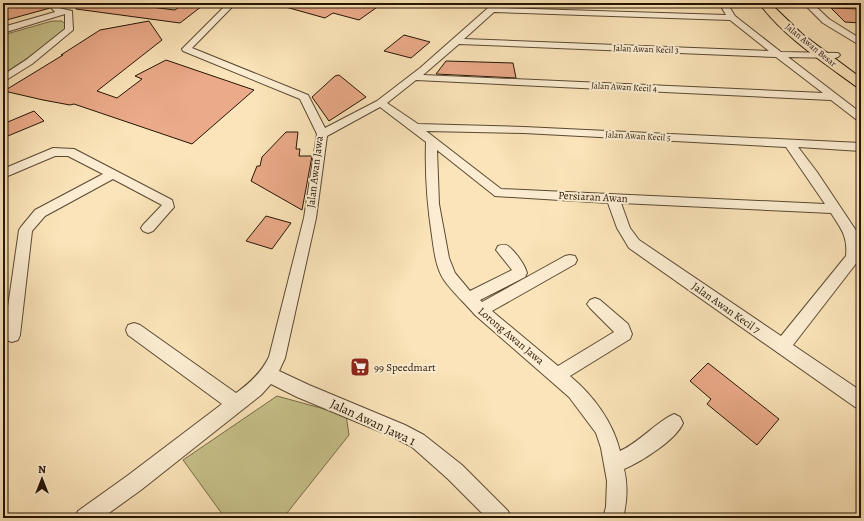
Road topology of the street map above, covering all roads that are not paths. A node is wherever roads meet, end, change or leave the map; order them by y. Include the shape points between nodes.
1 (232, 3) edge
2 (500, 3) edge
3 (723, 3) edge
4 (764, 3) edge
5 (775, 3) edge
6 (807, 3) edge
7 (60, 8) edge
8 (491, 10) junction
9 (732, 18) junction
10 (3, 25) edge
11 (3, 30) edge
12 (857, 37) edge
13 (457, 41) junction
14 (861, 43) edge
15 (778, 54) junction
16 (835, 55) junction
17 (823, 56) junction
18 (413, 77) junction
19 (3, 79) edge
20 (859, 79) edge
21 (834, 97) junction
22 (381, 103) junction
23 (861, 118) edge
24 (415, 127) junction
25 (322, 134) junction
26 (432, 140) junction
27 (790, 144) junction
28 (861, 147) edge
29 (3, 174) edge
30 (113, 174) junction
31 (613, 198) junction
32 (835, 209) junction
33 (148, 228) dead end
34 (503, 250) dead end
35 (858, 254) edge
36 (570, 260) dead end
37 (468, 299) junction
38 (595, 304) dead end
39 (480, 310) junction
40 (134, 330) dead end
41 (12, 335) dead end
42 (782, 347) junction
43 (269, 374) junction
44 (557, 375) junction
45 (861, 401) edge
46 (236, 404) junction
47 (674, 423) dead end
48 (614, 463) junction
49 (85, 518) edge
50 (501, 518) edge
51 (613, 518) edge

1 - 25 street, Jalan Awan Jawa via 186,48 304,97
2 - 8 street
3 - 9 street
4 - 17 main road, Jalan Awan Besar
5 - 16 main road, Jalan Awan Besar via 799,28
6 - 12 street via 826,21
7 - 10 street
7 - 11 street
7 - 19 street via 70,13 69,30
8 - 9 street
8 - 13 street
9 - 15 street
12 - 14 street
13 - 15 street, Jalan Awan Kecil 3
13 - 18 street
15 - 17 street, Jalan Awan Kecil 3
15 - 21 street
16 - 17 street, Jalan Awan Kecil 3
16 - 20 main road, Jalan Awan Besar
17 - 20 main road, Jalan Awan Besar
18 - 21 street, Jalan Awan Kecil 4
18 - 22 street
21 - 23 street
22 - 24 street, Persiaran Awan
22 - 25 street
24 - 26 street, Persiaran Awan
24 - 27 street, Jalan Awan Kecil 5
25 - 43 street, Jalan Awan Jawa via 310,218 277,358
26 - 31 street, Persiaran Awan via 497,192
26 - 37 street, Lorong Awan Jawa via 433,204 442,258 449,276
27 - 28 street, Jalan Awan Kecil 5
27 - 32 street
29 - 30 street via 59,150 70,152
30 - 33 street via 168,203 168,207
30 - 41 street via 40,213 26,230
31 - 32 street, Persiaran Awan
31 - 42 street, Jalan Awan Kecil 7 via 620,224 634,244
32 - 35 street via 852,235
34 - 37 street via 518,266 520,273
35 - 42 street
36 - 39 street
37 - 39 street, Lorong Awan Jawa
38 - 44 street via 622,329 624,334
39 - 44 street, Lorong Awan Jawa
40 - 46 street
42 - 45 street, Jalan Awan Kecil 7
43 - 46 street, Jalan Awan Jawa
43 - 50 street, Jalan Awan Jawa 1 via 418,441 455,472
44 - 48 street, Lorong Awan Jawa via 575,392 603,428
46 - 49 street, Jalan Awan Jawa
47 - 48 street via 641,451
48 - 51 street, Lorong Awan Jawa via 617,491

